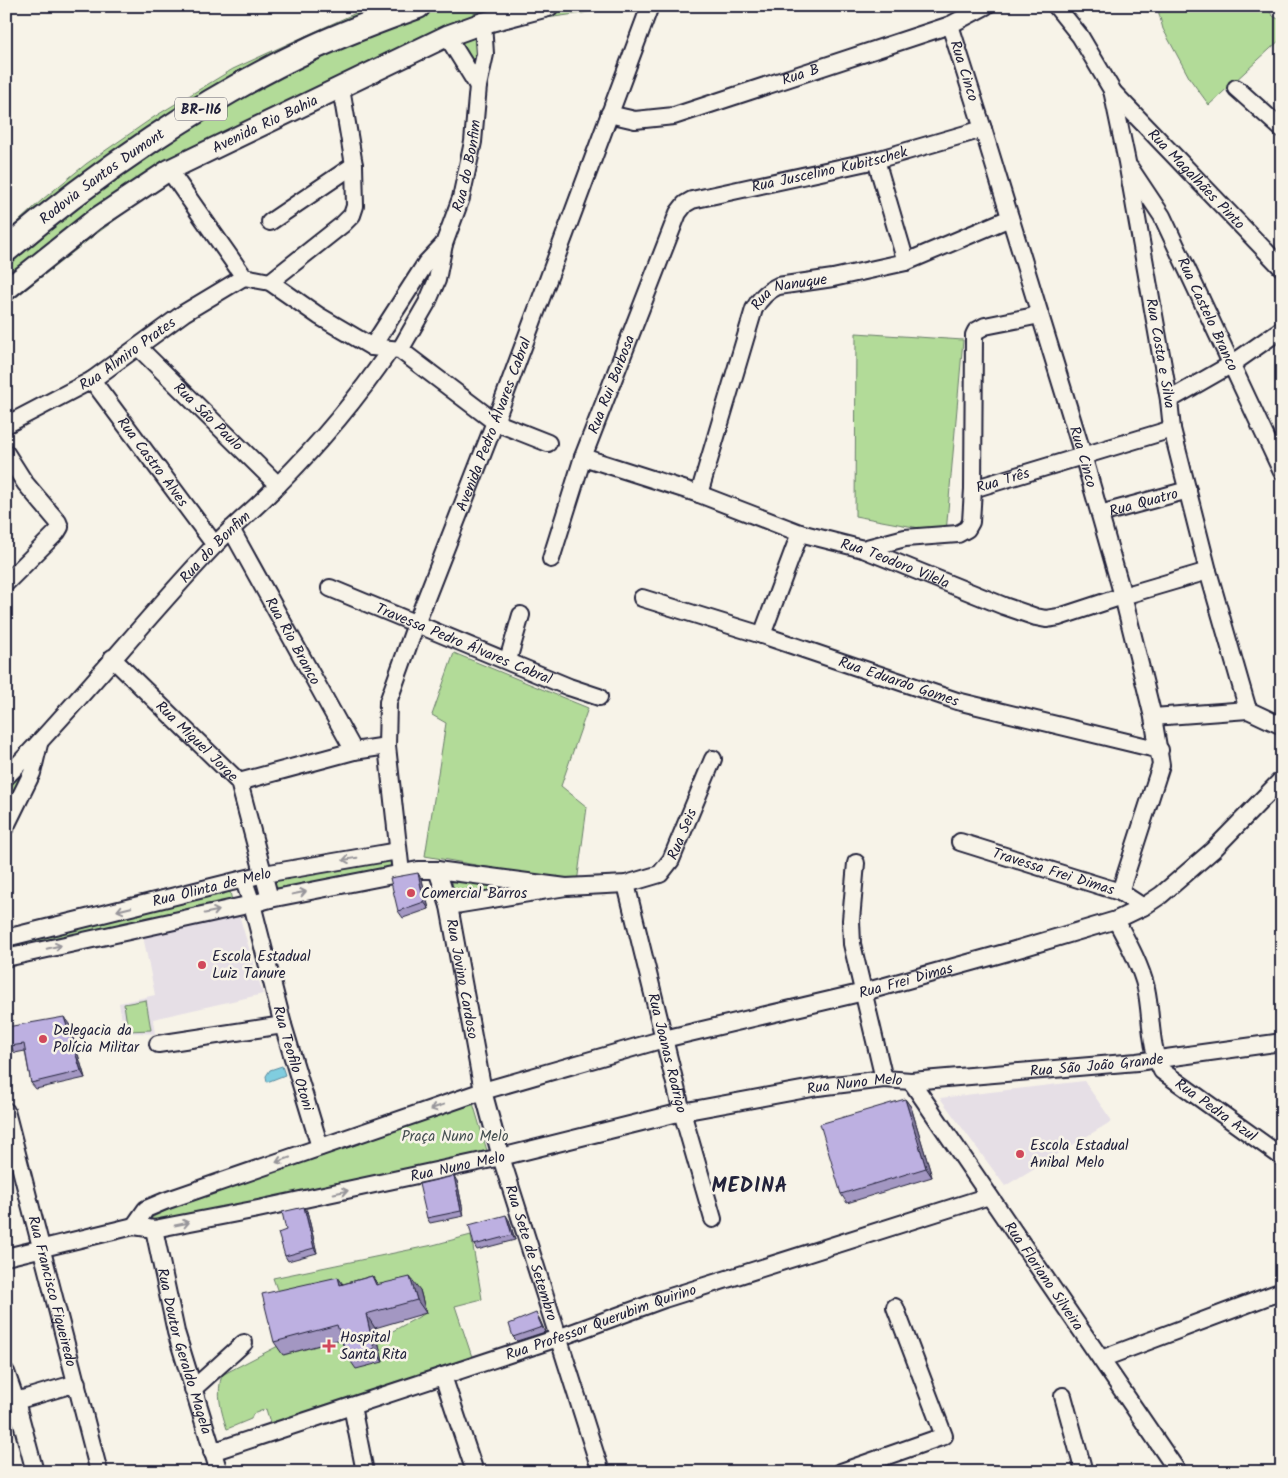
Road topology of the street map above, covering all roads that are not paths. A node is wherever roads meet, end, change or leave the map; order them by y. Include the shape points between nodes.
1 (418, 6) edge
2 (548, 6) edge
3 (650, 6) edge
4 (986, 6) edge
5 (1056, 6) edge
6 (483, 23) junction
7 (950, 25) junction
8 (447, 36) junction
9 (478, 86) junction
10 (341, 88) junction
11 (1236, 88) dead end
12 (1112, 90) junction
13 (609, 114) junction
14 (983, 129) junction
15 (1282, 129) edge
16 (876, 160) junction
17 (1126, 162) junction
18 (354, 165) junction
19 (168, 170) junction
20 (678, 213) joint
21 (1162, 216) junction
22 (1010, 218) junction
23 (270, 222) dead end
24 (1138, 228) junction
25 (444, 244) junction
26 (6, 250) edge
27 (906, 262) junction
28 (1282, 268) edge
29 (244, 277) junction
30 (270, 282) junction
31 (6, 290) edge
32 (1040, 314) junction
33 (1282, 329) edge
34 (138, 347) junction
35 (372, 347) junction
36 (395, 350) junction
37 (1232, 364) junction
38 (92, 380) junction
39 (1169, 400) junction
40 (495, 422) junction
41 (6, 425) edge
42 (1172, 429) junction
43 (548, 443) dead end
44 (6, 453) edge
45 (1083, 455) junction
46 (583, 457) junction
47 (1282, 472) edge
48 (278, 485) junction
49 (973, 489) junction
50 (1188, 490) junction
51 (699, 494) junction
52 (1100, 514) junction
53 (231, 529) junction
54 (800, 533) junction
55 (215, 545) junction
56 (863, 549) junction
57 (550, 559) dead end
58 (1208, 571) junction
59 (6, 583) edge
60 (330, 588) dead end
61 (1123, 596) junction
62 (642, 598) dead end
63 (521, 615) dead end
64 (416, 624) junction
65 (762, 635) junction
66 (112, 658) junction
67 (508, 660) junction
68 (599, 697) dead end
69 (1248, 710) junction
70 (1153, 717) junction
71 (1282, 726) edge
72 (39, 744) junction
73 (387, 746) junction
74 (1160, 750) junction
75 (354, 751) junction
76 (713, 759) dead end
77 (6, 777) edge
78 (1282, 779) edge
79 (239, 782) junction
80 (8, 816) edge
81 (960, 842) dead end
82 (398, 851) junction
83 (856, 863) dead end
84 (437, 870) junction
85 (401, 873) junction
86 (264, 874) junction
87 (244, 880) junction
88 (626, 884) junction
89 (566, 887) junction
90 (1120, 892) junction
91 (270, 899) junction
92 (252, 904) junction
93 (449, 906) junction
94 (1143, 907) junction
95 (1116, 920) junction
96 (6, 938) edge
97 (6, 958) edge
98 (864, 992) junction
99 (283, 1025) junction
100 (664, 1039) junction
101 (1282, 1042) edge
102 (158, 1044) dead end
103 (1155, 1059) junction
104 (884, 1079) junction
105 (911, 1081) junction
106 (483, 1091) junction
107 (6, 1111) edge
108 (682, 1112) junction
109 (320, 1147) junction
110 (501, 1157) junction
111 (1282, 1157) edge
112 (990, 1196) junction
113 (714, 1219) dead end
114 (134, 1226) junction
115 (154, 1229) junction
116 (42, 1250) junction
117 (6, 1257) edge
118 (1282, 1290) edge
119 (895, 1307) dead end
120 (558, 1338) junction
121 (244, 1343) dead end
122 (1101, 1358) junction
123 (6, 1372) edge
124 (443, 1376) junction
125 (77, 1383) junction
126 (194, 1388) junction
127 (1063, 1396) dead end
128 (16, 1401) junction
129 (352, 1406) junction
130 (212, 1452) junction
131 (35, 1472) edge
132 (99, 1472) edge
133 (220, 1472) edge
134 (365, 1472) edge
135 (475, 1472) edge
136 (601, 1472) edge
137 (841, 1472) edge
138 (1084, 1472) edge
139 (1178, 1472) edge

1 - 26 highway, Rodovia Santos Dumont / BR-116 via 312,48 239,86 103,174
2 - 6 main road, Avenida Rio Bahia
3 - 13 street, Avenida Pedro Álvares Cabral
4 - 7 street, Rua B
5 - 12 street, Rua Costa e Silva via 1080,36
6 - 8 main road, Avenida Rio Bahia
6 - 9 street, Rua do Bonfim via 486,54
7 - 13 street, Rua B via 674,116 635,120
7 - 14 street, Rua Cinco
8 - 9 street
8 - 10 main road, Avenida Rio Bahia
9 - 25 street, Rua do Bonfim via 473,142 462,198
10 - 18 street
10 - 19 main road, Avenida Rio Bahia
11 - 15 street
12 - 17 street, Rua Costa e Silva
12 - 28 street, Rua Magalhães Pinto
13 - 40 street, Avenida Pedro Álvares Cabral
14 - 16 street, Rua Juscelino Kubitschek
14 - 22 street, Rua Cinco
16 - 20 street, Rua Juscelino Kubitschek via 692,200
16 - 27 street
17 - 21 street, Rua Castelo Branco
17 - 24 street, Rua Costa e Silva
18 - 23 street
18 - 30 street via 355,206 352,214
19 - 29 street
19 - 31 main road, Avenida Rio Bahia via 94,220
20 - 46 street, Rua Rui Barbosa
21 - 24 street
21 - 37 street, Rua Castelo Branco
22 - 27 street, Rua Nanuque
22 - 32 street, Rua Cinco
24 - 39 street, Rua Costa e Silva
25 - 35 street, Rua do Bonfim via 426,264
25 - 36 street, Rua do Bonfim via 437,280 427,303
27 - 51 street, Rua Nanuque via 778,286 759,300
29 - 30 street
29 - 34 street, Rua Almiro Prates via 184,313
30 - 35 street
32 - 45 street, Rua Cinco
32 - 49 street via 985,326 976,330 974,335
33 - 37 street
34 - 38 street, Rua Almiro Prates
34 - 48 street, Rua São Paulo
35 - 36 street
36 - 40 street
36 - 48 street, Rua do Bonfim via 330,430
37 - 39 street
37 - 47 street, Rua Castelo Branco
38 - 41 street, Rua Almiro Prates
38 - 55 street, Rua Castro Alves
39 - 42 street, Rua Costa e Silva
40 - 43 street
40 - 64 street, Avenida Pedro Álvares Cabral
42 - 45 street, Rua Três
42 - 50 street, Rua Costa e Silva
44 - 59 street via 60,527
45 - 49 street, Rua Três
45 - 52 street, Rua Cinco
46 - 51 street, Rua Teodoro Vilela
46 - 57 street, Rua Rui Barbosa
48 - 53 street, Rua do Bonfim
49 - 56 street, Rua Três via 971,522 958,534 905,538
50 - 52 street, Rua Quatro
50 - 58 street, Rua Costa e Silva
51 - 54 street, Rua Teodoro Vilela
52 - 61 street, Rua Cinco
53 - 55 street, Rua do Bonfim
53 - 75 street, Rua Rio Branco
54 - 56 street, Rua Teodoro Vilela
54 - 65 street
55 - 66 street, Rua do Bonfim
56 - 61 street, Rua Teodoro Vilela via 1004,606 1046,619
58 - 61 street, Rua Teodoro Vilela
58 - 69 street, Rua Costa e Silva
60 - 64 street, Travessa Pedro Álvares Cabral
61 - 70 street, Rua Cinco
62 - 65 street, Rua Eduardo Gomes
63 - 67 street
64 - 67 street, Travessa Pedro Álvares Cabral
64 - 73 street, Avenida Pedro Álvares Cabral via 388,702
65 - 74 street, Rua Eduardo Gomes via 957,701
66 - 72 street, Rua do Bonfim
66 - 79 street, Rua Miguel Jorge
67 - 68 street, Travessa Pedro Álvares Cabral
69 - 70 street
69 - 71 street
70 - 74 street, Rua Cinco
72 - 77 street, Rua do Bonfim
72 - 80 street, Rua do Bonfim via 32,773
73 - 75 street
73 - 82 street, Avenida Pedro Álvares Cabral
74 - 90 street, Rua Cinco via 1161,765
75 - 79 street
76 - 88 street, Rua Seis via 666,868 660,874
78 - 94 street, Rua Frei Dimas via 1213,850
79 - 86 street, Rua Miguel Jorge
81 - 90 street, Travessa Frei Dimas
82 - 85 street
82 -> 86 street, Rua Olinta de Melo
83 - 98 street via 852,944
84 - 85 street, Rua Olinta de Melo
84 - 89 street, Rua Olinta de Melo
84 - 93 street, Rua Jovino Cardoso
91 -> 85 street, Rua Olinta de Melo
86 - 87 street, Rua Olinta de Melo
86 - 91 street, Rua Miguel Jorge
87 - 92 street, Rua Teofilo Otoni
87 -> 96 street, Rua Olinta de Melo
88 - 89 street, Rua Olinta de Melo
88 - 100 street, Rua Joanas Rodrigo
89 - 93 street, Rua Olinta de Melo
90 - 94 street, Travessa Frei Dimas
91 - 92 street, Rua Olinta de Melo
97 -> 92 street, Rua Olinta de Melo
92 - 99 street, Rua Teofilo Otoni
93 - 106 street, Rua Jovino Cardoso
94 - 95 street, Rua Frei Dimas
95 - 98 street, Rua Frei Dimas
95 - 103 street via 1146,988
98 - 100 street, Rua Frei Dimas
98 - 104 street
99 - 102 street
99 - 109 street, Rua Teofilo Otoni
100 - 106 street, Rua Frei Dimas
100 - 108 street, Rua Joanas Rodrigo
101 - 103 street, Rua São João Grande
103 - 105 street, Rua São João Grande
103 - 111 street, Rua Pedra Azul via 1167,1076
104 - 105 street, Rua Nuno Melo
104 - 108 street, Rua Nuno Melo via 818,1087
105 - 112 street, Rua Floriano Silveira
106 -> 109 street
106 - 110 street, Rua Sete de Setembro
107 - 116 street, Rua Francisco Figueiredo
108 - 110 street, Rua Nuno Melo
108 - 113 street, Rua Joanas Rodrigo
109 -> 114 street via 146,1209
115 -> 110 street, Rua Nuno Melo
110 - 120 street, Rua Sete de Setembro
112 - 120 street, Rua Professor Querubim Quirino via 664,1300
112 - 122 street, Rua Floriano Silveira
114 - 115 street, Rua Nuno Melo
114 - 116 street, Rua Nuno Melo
115 - 126 street, Rua Doutor Geraldo Magela via 176,1332
116 - 117 street, Rua Nuno Melo
116 - 125 street, Rua Francisco Figueiredo
118 - 122 street
119 - 137 street via 944,1436
120 - 124 street, Rua Professor Querubim Quirino
120 - 136 street, Rua Sete de Setembro
121 - 126 street
122 - 139 street, Rua Floriano Silveira
123 - 128 street
124 - 129 street, Rua Professor Querubim Quirino
124 - 135 street
125 - 128 street
125 - 132 street, Rua Francisco Figueiredo
126 - 130 street, Rua Doutor Geraldo Magela
127 - 138 street
128 - 131 street
129 - 130 street, Rua Professor Querubim Quirino
129 - 134 street
130 - 133 street, Rua Doutor Geraldo Magela

